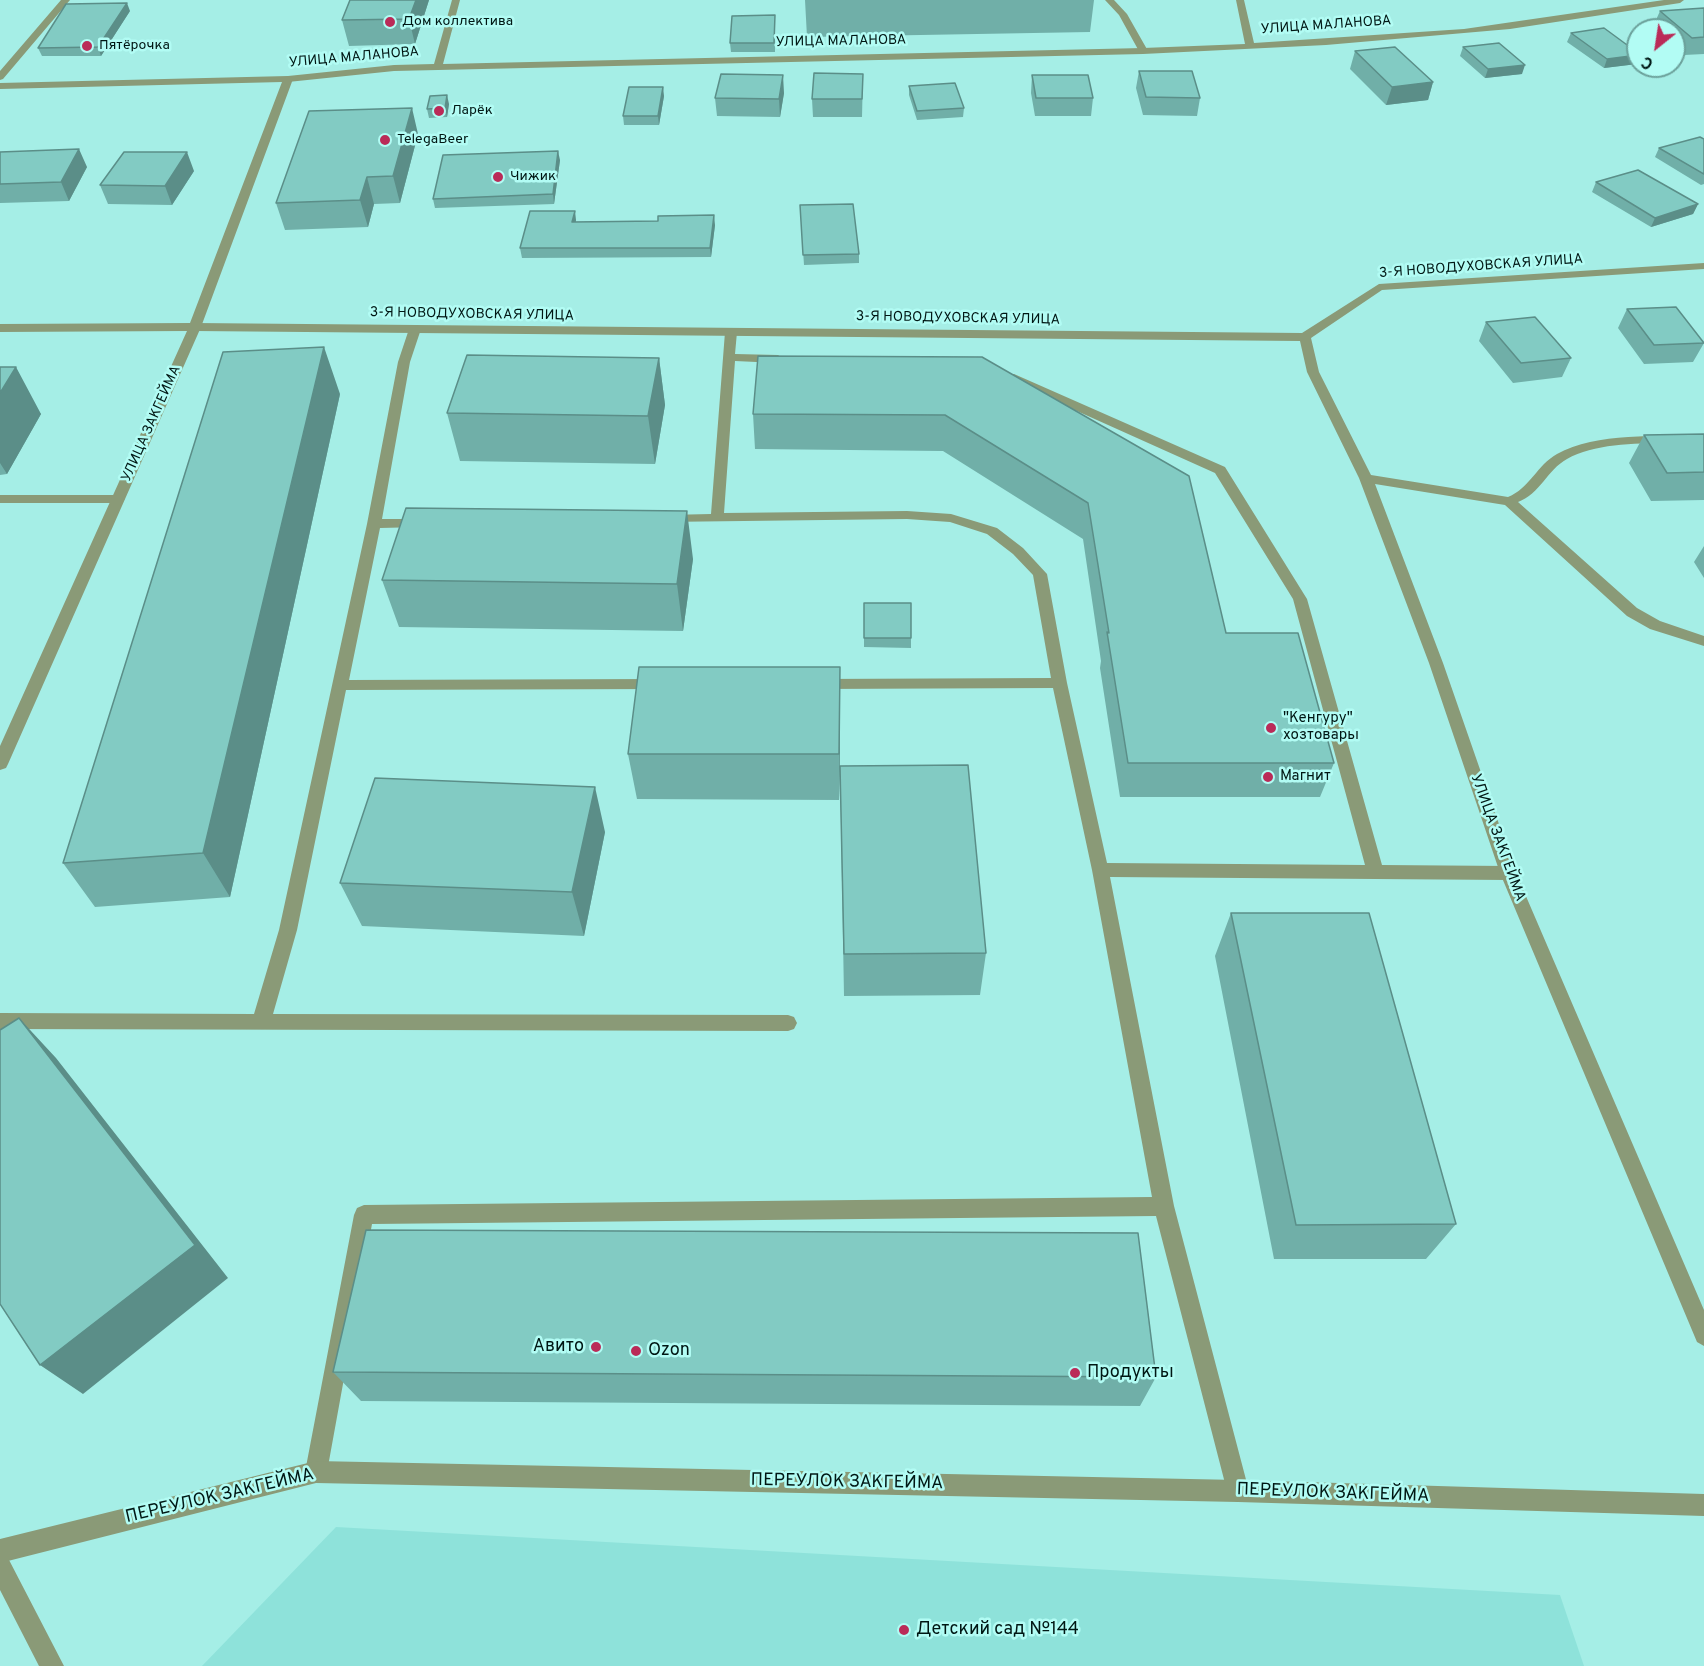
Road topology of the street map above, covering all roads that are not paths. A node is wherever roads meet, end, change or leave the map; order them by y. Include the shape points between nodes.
1 (66, 0) edge
2 (456, 0) edge
3 (1109, 0) edge
4 (1240, 0) edge
5 (1680, 0) edge
6 (1250, 46) junction
7 (1143, 51) junction
8 (438, 67) junction
9 (0, 77) edge
10 (288, 79) junction
11 (0, 86) edge
12 (1704, 266) edge
13 (195, 327) junction
14 (0, 328) edge
15 (415, 329) junction
16 (731, 332) junction
17 (1305, 337) junction
18 (729, 357) junction
19 (787, 359) edge
20 (1005, 374) edge
21 (1704, 439) edge
22 (1366, 478) junction
23 (0, 499) edge
24 (118, 499) junction
25 (1509, 501) junction
26 (717, 518) junction
27 (658, 519) edge
28 (434, 523) edge
29 (374, 524) junction
30 (1704, 641) edge
31 (1059, 683) junction
32 (675, 684) edge
33 (807, 684) edge
34 (339, 685) junction
35 (0, 764) edge
36 (1100, 870) junction
37 (1375, 871) junction
38 (1508, 873) junction
39 (0, 1021) edge
40 (261, 1022) junction
41 (788, 1023) dead end
42 (1164, 1206) junction
43 (1704, 1335) edge
44 (316, 1472) junction
45 (1238, 1491) junction
46 (1704, 1505) edge
47 (0, 1551) edge
48 (0, 1566) edge
49 (52, 1666) edge

1 - 9 street
2 - 8 street
3 - 7 street via 1123,14
4 - 6 street
5 - 6 street, УЛИЦА МАЛАНОВА via 1509,26
6 - 7 street, УЛИЦА МАЛАНОВА
7 - 8 street, УЛИЦА МАЛАНОВА
8 - 10 street, УЛИЦА МАЛАНОВА
10 - 11 street, УЛИЦА МАЛАНОВА
10 - 13 street, УЛИЦА ЗАКГЕЙМА
12 - 17 street, 3-Я НОВОДУХОВСКАЯ УЛИЦА via 1379,287
13 - 14 street
13 - 15 street, 3-Я НОВОДУХОВСКАЯ УЛИЦА
13 - 24 street, УЛИЦА ЗАКГЕЙМА
15 - 16 street, 3-Я НОВОДУХОВСКАЯ УЛИЦА
15 - 29 street
16 - 17 street, 3-Я НОВОДУХОВСКАЯ УЛИЦА
16 - 18 street
17 - 22 street, УЛИЦА ЗАКГЕЙМА via 1313,372
18 - 19 street
18 - 26 street
20 - 37 street via 1220,470 1300,599
21 - 25 street via 1597,445 1576,450 1559,458 1522,498
22 - 25 street
22 - 38 street, УЛИЦА ЗАКГЕЙМА via 1436,663
23 - 24 street
24 - 35 street, УЛИЦА ЗАКГЕЙМА
25 - 30 street via 1632,612 1655,625
26 - 27 street
26 - 31 street via 951,518 992,531 1040,574
28 - 29 street
29 - 34 street
31 - 33 street
31 - 36 street
32 - 34 street
34 - 40 street via 288,930
36 - 37 street
36 - 42 street
37 - 38 street
38 - 43 street, УЛИЦА ЗАКГЕЙМА
39 - 40 street
40 - 41 street
42 - 44 street via 364,1215
42 - 45 street
44 - 45 street, ПЕРЕУЛОК ЗАКГЕЙМА
44 - 47 street, ПЕРЕУЛОК ЗАКГЕЙМА
45 - 46 street, ПЕРЕУЛОК ЗАКГЕЙМА
48 - 49 street

